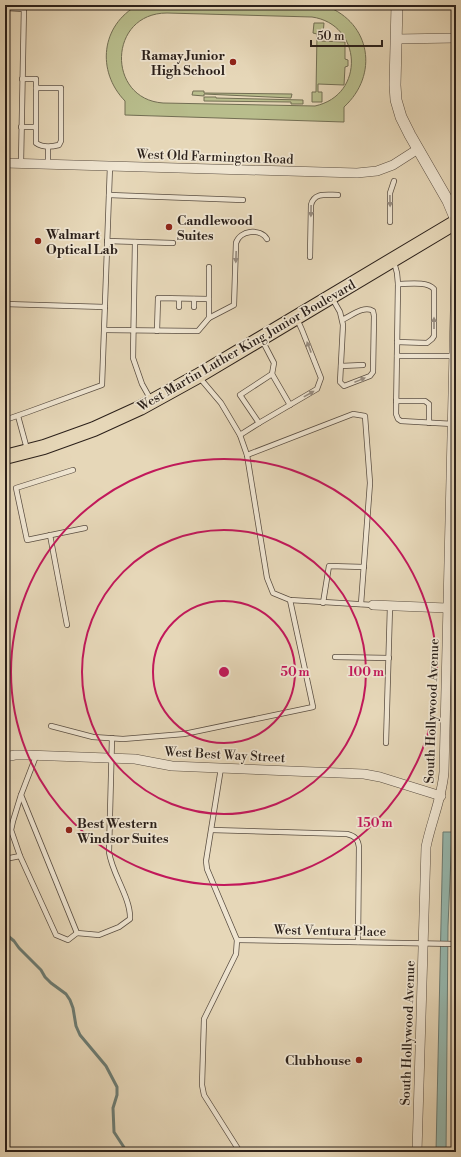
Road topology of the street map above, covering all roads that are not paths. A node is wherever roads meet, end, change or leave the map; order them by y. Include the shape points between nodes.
1 (397, 5) edge
2 (24, 7) edge
3 (5, 8) edge
4 (396, 38) junction
5 (456, 38) edge
6 (22, 79) junction
7 (36, 88) junction
8 (21, 127) junction
9 (35, 127) junction
10 (48, 147) junction
11 (418, 149) junction
12 (5, 163) edge
13 (21, 164) junction
14 (48, 165) junction
15 (110, 166) junction
16 (394, 181) dead end
17 (109, 195) junction
18 (338, 195) dead end
19 (243, 200) dead end
20 (456, 221) edge
21 (390, 222) dead end
22 (267, 239) dead end
23 (107, 242) junction
24 (135, 242) junction
25 (173, 243) dead end
26 (310, 257) dead end
27 (393, 260) junction
28 (209, 268) dead end
29 (456, 268) edge
30 (398, 284) junction
31 (332, 296) junction
32 (179, 298) junction
33 (194, 299) junction
34 (209, 299) junction
35 (456, 301) edge
36 (5, 304) edge
37 (105, 307) junction
38 (179, 307) dead end
39 (194, 307) dead end
40 (296, 317) junction
41 (208, 318) junction
42 (342, 320) junction
43 (104, 330) junction
44 (133, 330) junction
45 (157, 331) junction
46 (261, 339) junction
47 (397, 342) junction
48 (397, 356) junction
49 (455, 356) edge
50 (363, 365) dead end
51 (341, 366) junction
52 (272, 374) junction
53 (198, 376) junction
54 (396, 401) junction
55 (152, 402) junction
56 (290, 405) junction
57 (18, 416) junction
58 (5, 420) edge
59 (454, 420) edge
60 (259, 423) junction
61 (429, 423) junction
62 (240, 436) junction
63 (454, 436) edge
64 (27, 451) junction
65 (247, 455) junction
66 (5, 457) edge
67 (73, 470) dead end
68 (454, 483) edge
69 (85, 528) dead end
70 (50, 535) junction
71 (364, 567) junction
72 (290, 600) junction
73 (323, 602) junction
74 (361, 604) junction
75 (373, 605) joint
76 (390, 606) junction
77 (450, 609) junction
78 (67, 625) dead end
79 (335, 657) dead end
80 (389, 658) junction
81 (51, 726) dead end
82 (112, 738) junction
83 (386, 743) dead end
84 (36, 756) junction
85 (5, 757) edge
86 (112, 758) junction
87 (221, 768) junction
88 (21, 795) junction
89 (440, 796) junction
90 (212, 830) junction
91 (20, 856) junction
92 (5, 859) edge
93 (77, 933) junction
94 (237, 940) junction
95 (358, 942) junction
96 (422, 943) junction
97 (456, 944) edge
98 (240, 1152) edge
99 (417, 1152) edge

1 - 4 street
2 - 3 lane
2 - 6 lane
4 - 5 street
4 - 11 street via 396,100 401,117
6 - 7 lane via 36,79
6 - 8 lane
7 - 9 lane
7 - 10 lane via 61,88 61,141 59,145
8 - 9 lane
8 - 13 lane
9 - 10 lane via 36,142 40,146
10 - 14 lane
11 - 15 street, West Old Farmington Road via 393,165 377,171 357,173
11 - 20 street
12 - 13 street, West Old Farmington Road
13 - 14 street, West Old Farmington Road
14 - 15 street, West Old Farmington Road
15 - 17 lane
16 -> 21 lane via 390,193
17 - 19 lane
17 - 23 lane
18 -> 26 lane via 318,195 312,200
20 - 27 main road, West Martin Luther King Junior Boulevard
22 -> 41 lane via 258,233 244,233 237,239 234,305
23 - 24 lane
23 - 37 lane
24 - 25 lane
24 - 44 lane
27 - 30 lane
27 - 31 main road, West Martin Luther King Junior Boulevard
28 - 34 lane
29 - 35 street, South Hollywood Avenue
30 - 47 lane
47 -> 30 lane via 427,343 434,336 433,287
31 - 40 main road, West Martin Luther King Junior Boulevard
31 - 42 lane
32 - 33 lane
32 - 38 lane
32 - 45 lane via 158,298
33 - 34 lane
33 - 39 lane
34 - 41 lane
35 - 49 street, South Hollywood Avenue
36 - 37 lane
37 - 43 lane
40 - 46 main road, West Martin Luther King Junior Boulevard
56 -> 40 lane via 317,390 321,378
41 - 45 lane via 198,332 194,329
42 - 51 lane
51 -> 42 lane via 340,382 344,386 370,376 373,372 373,311 369,308 364,309
43 - 44 lane
43 - 57 lane via 102,385
44 - 45 lane
44 - 55 lane via 133,358 142,384
46 - 52 lane via 274,362
46 - 53 main road, West Martin Luther King Junior Boulevard
47 - 48 lane
48 - 49 lane
48 - 54 lane
49 - 59 street, South Hollywood Avenue
50 - 51 lane
52 - 56 lane
52 - 60 lane via 240,395
53 - 55 main road, West Martin Luther King Junior Boulevard
53 - 62 lane via 221,404
54 - 61 lane via 396,414 401,421
54 - 61 lane via 427,402
55 - 64 main road, West Martin Luther King Junior Boulevard via 94,429
56 - 60 lane
57 - 58 lane
57 - 64 lane
59 - 61 lane
59 - 63 street, South Hollywood Avenue
60 - 62 lane
62 - 65 lane
63 - 68 street, South Hollywood Avenue
64 - 66 main road, West Martin Luther King Junior Boulevard
65 - 71 lane via 353,414 365,416 370,483
65 - 72 lane via 267,578 273,593
67 - 70 lane via 16,488 27,540
68 - 77 street, South Hollywood Avenue
69 - 70 lane
70 - 78 lane
71 - 73 lane via 330,566
71 - 74 lane
72 - 73 lane
72 - 82 lane via 313,707 184,734
73 - 74 lane
74 - 75 lane
75 - 76 street
76 - 77 street
76 - 80 lane
77 - 89 street, South Hollywood Avenue via 444,772
79 - 80 lane
80 - 83 lane
81 - 82 lane via 93,737
82 - 86 lane
84 - 85 street, West Best Way Street
84 - 86 street, West Best Way Street
84 - 88 lane
86 - 87 street, West Best Way Street via 145,760 172,766
86 - 93 lane via 110,863 130,910 130,919 120,927 99,935
87 - 89 street, West Best Way Street via 372,775
87 - 90 lane
88 - 91 lane via 11,830
88 - 93 lane
89 - 96 street, South Hollywood Avenue via 426,847
90 - 94 lane via 206,861 207,869
90 - 95 lane via 347,834 356,838 359,847
91 - 92 lane
91 - 93 lane via 56,935 68,940
94 - 95 lane, West Ventura Place
94 - 98 lane via 236,954 204,1019 202,1086 204,1095
95 - 96 lane, West Ventura Place
96 - 97 lane, West Ventura Place
96 - 99 street, South Hollywood Avenue

